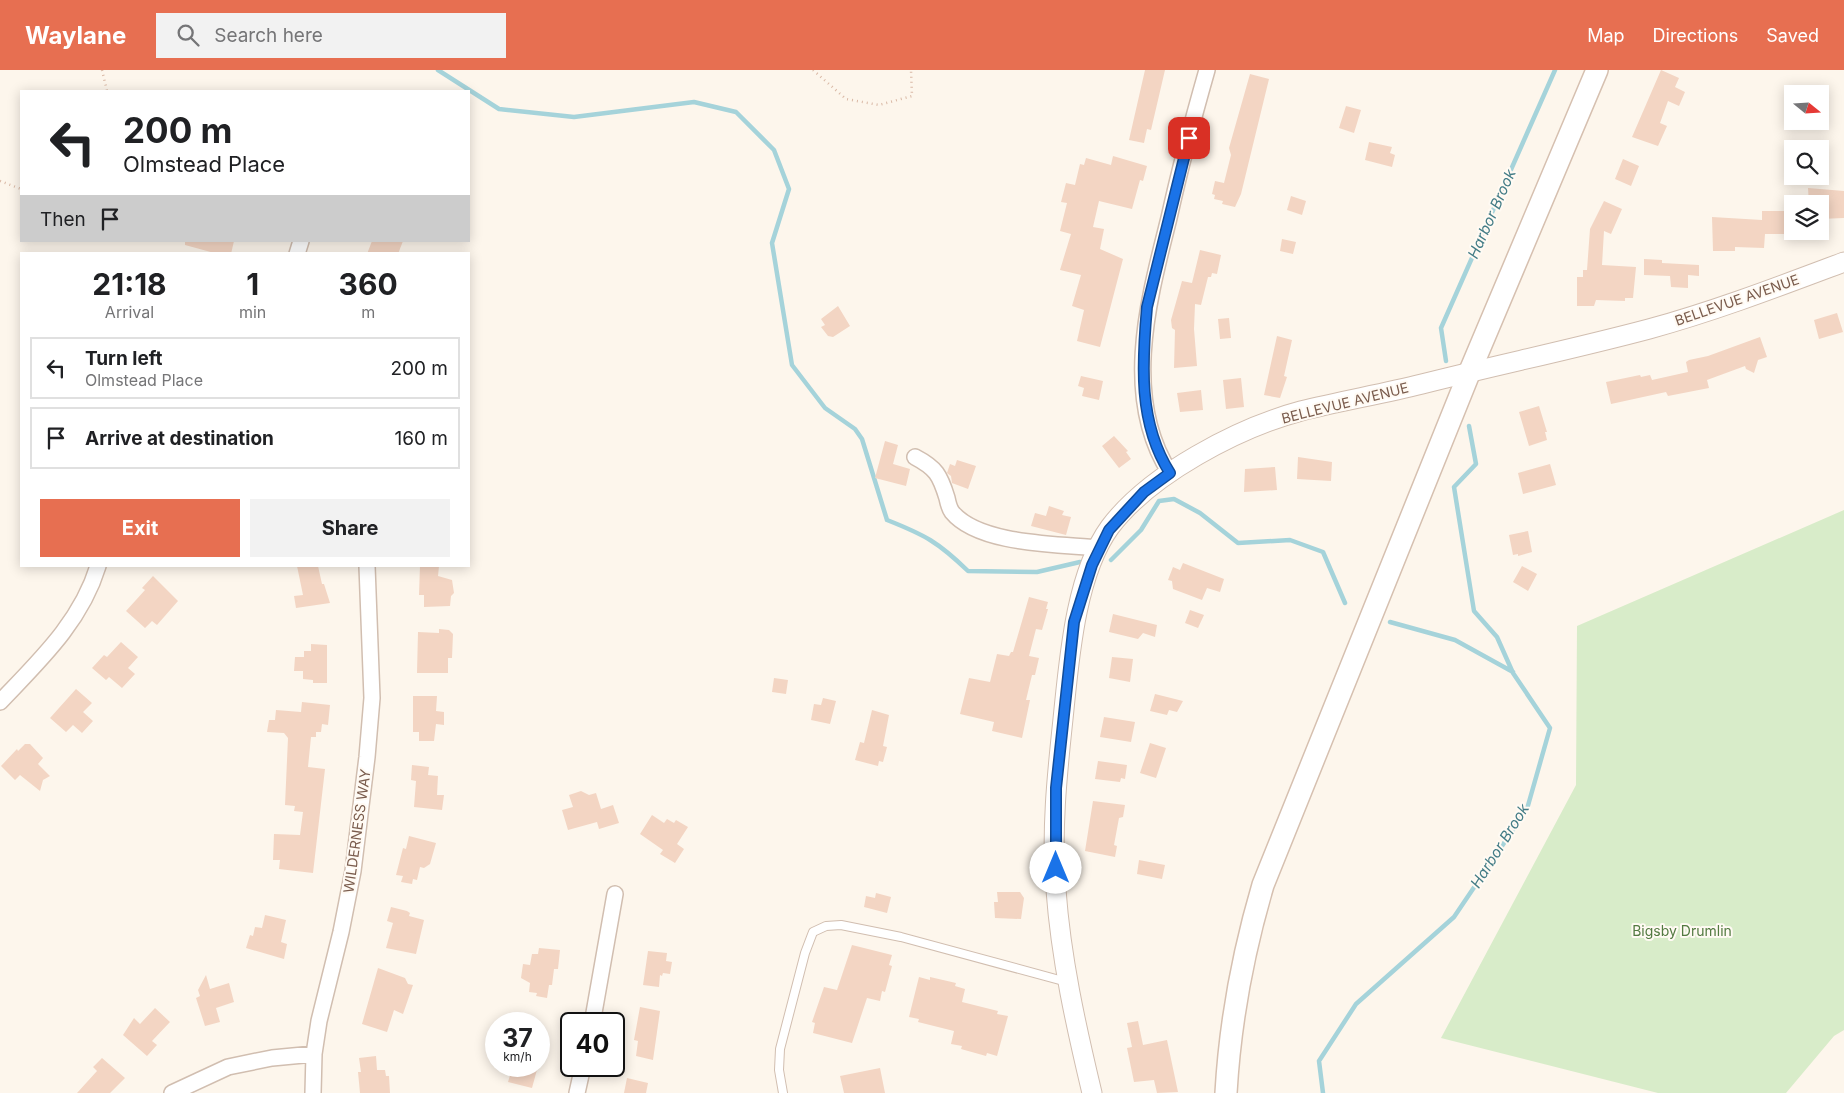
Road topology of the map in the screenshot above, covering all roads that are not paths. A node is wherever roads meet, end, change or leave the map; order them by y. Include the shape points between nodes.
1 (1207, 70) edge
2 (1597, 70) edge
3 (1844, 262) edge
4 (1470, 371) junction
5 (915, 457) dead end
6 (1170, 473) junction
7 (1099, 548) junction
8 (98, 567) edge
9 (367, 567) edge
10 (0, 702) edge
11 (615, 894) dead end
12 (1067, 982) junction
13 (594, 1012) edge
14 (314, 1054) junction
15 (581, 1077) edge
16 (172, 1093) edge
17 (312, 1093) edge
18 (577, 1093) edge
19 (783, 1093) edge
20 (1092, 1093) edge
21 (1226, 1093) edge

1 - 6 street via 1147,307 1144,398 1154,440
2 - 4 main road
3 - 4 street, BELLEVUE AVENUE via 1741,301 1650,328
4 - 6 street, BELLEVUE AVENUE via 1299,412 1239,434
4 - 21 main road via 1263,885 1234,1003
5 - 7 street via 932,466 938,474 950,510 959,520 974,528 1020,540
6 - 7 street, BELLEVUE AVENUE via 1124,511
7 - 12 street, BELLEVUE AVENUE via 1074,622 1056,788 1056,888
8 - 10 street via 69,626
9 - 14 street, WILDERNESS WAY via 372,698 367,757 353,871 318,1021
11 - 13 street
12 - 19 lane via 901,937 842,925 826,926 813,932 802,963 780,1049
12 - 20 street, BELLEVUE AVENUE
14 - 16 street via 228,1067
14 - 17 street, WILDERNESS WAY
15 - 18 street

